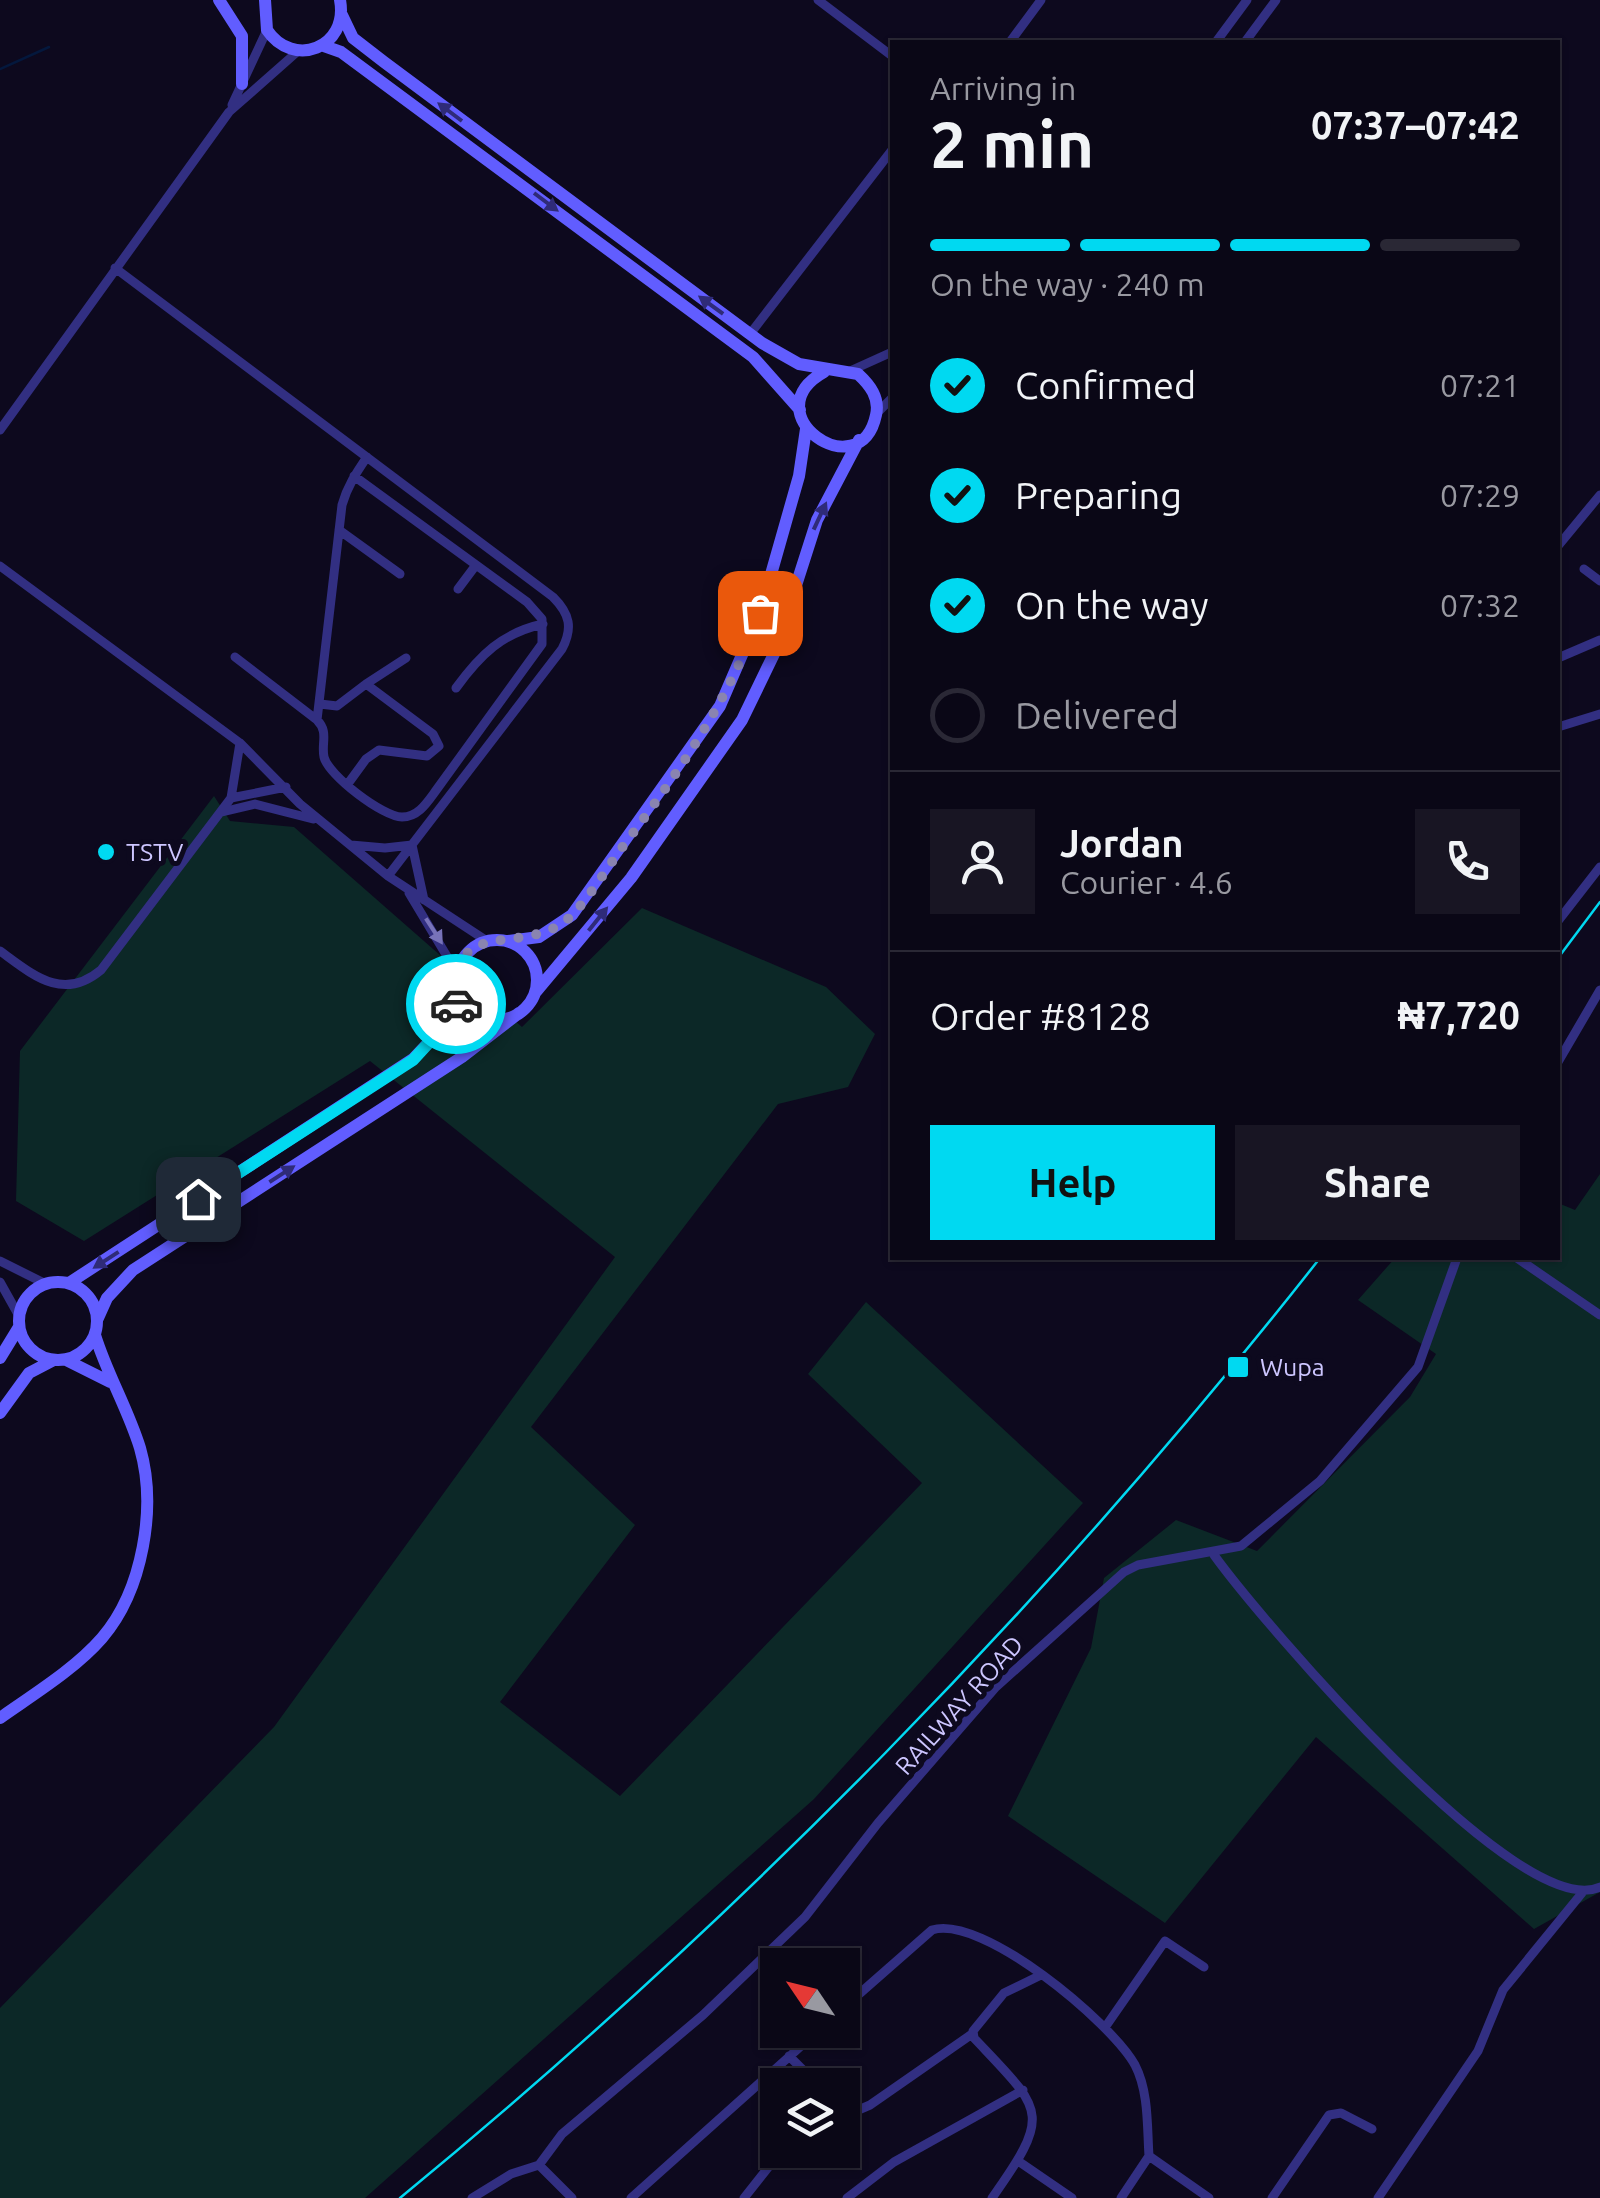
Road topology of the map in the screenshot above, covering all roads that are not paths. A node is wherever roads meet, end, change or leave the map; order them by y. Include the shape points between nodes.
1 (220, 0) edge
2 (248, 0) edge
3 (818, 0) edge
4 (1041, 0) edge
5 (1248, 0) edge
6 (1276, 0) edge
7 (264, 3) edge
8 (341, 4) edge
9 (266, 30) junction
10 (1011, 40) edge
11 (1218, 40) edge
12 (1246, 40) edge
13 (324, 46) junction
14 (297, 52) junction
15 (890, 54) edge
16 (242, 84) junction
17 (229, 112) junction
18 (890, 153) edge
19 (116, 268) junction
20 (750, 334) junction
21 (890, 353) edge
22 (850, 371) junction
23 (824, 372) junction
24 (890, 400) edge
25 (800, 410) junction
26 (877, 413) junction
27 (806, 429) junction
28 (0, 430) edge
29 (859, 440) junction
30 (367, 457) junction
31 (354, 476) junction
32 (1600, 496) edge
33 (339, 530) junction
34 (1560, 544) edge
35 (476, 564) junction
36 (0, 566) edge
37 (1584, 570) dead end
38 (400, 574) dead end
39 (1600, 582) edge
40 (458, 589) dead end
41 (542, 624) junction
42 (1600, 640) edge
43 (235, 657) dead end
44 (1560, 657) edge
45 (406, 658) dead end
46 (366, 684) junction
47 (456, 688) dead end
48 (320, 704) junction
49 (1600, 714) edge
50 (317, 720) junction
51 (1560, 726) edge
52 (240, 743) junction
53 (348, 785) junction
54 (286, 787) junction
55 (231, 798) junction
56 (219, 813) junction
57 (320, 822) junction
58 (412, 844) junction
59 (350, 845) junction
60 (1600, 867) edge
61 (388, 876) junction
62 (408, 891) junction
63 (424, 900) junction
64 (1560, 917) edge
65 (487, 941) junction
66 (508, 941) junction
67 (0, 951) edge
68 (458, 973) junction
69 (1600, 990) edge
70 (535, 993) junction
71 (460, 995) junction
72 (1590, 1006) junction
73 (519, 1013) junction
74 (1600, 1018) edge
75 (1560, 1058) edge
76 (0, 1260) edge
77 (1456, 1260) edge
78 (1520, 1260) edge
79 (0, 1282) edge
80 (69, 1283) junction
81 (46, 1284) junction
82 (1600, 1315) edge
83 (98, 1318) junction
84 (19, 1321) junction
85 (95, 1335) junction
86 (0, 1358) edge
87 (59, 1361) junction
88 (110, 1382) junction
89 (0, 1412) edge
90 (1214, 1555) junction
91 (0, 1718) edge
92 (1600, 1887) edge
93 (1582, 1893) junction
94 (1204, 1967) dead end
95 (1041, 1974) junction
96 (860, 1993) edge
97 (1106, 2026) junction
98 (972, 2034) junction
99 (798, 2048) edge
100 (789, 2056) junction
101 (801, 2068) edge
102 (1023, 2090) junction
103 (860, 2110) edge
104 (1372, 2129) dead end
105 (1149, 2156) junction
106 (1018, 2161) junction
107 (539, 2165) junction
108 (768, 2168) edge
109 (472, 2198) edge
110 (572, 2198) edge
111 (630, 2198) edge
112 (744, 2198) edge
113 (847, 2198) edge
114 (992, 2198) edge
115 (1072, 2198) edge
116 (1122, 2198) edge
117 (1209, 2198) edge
118 (1272, 2198) edge
119 (1378, 2198) edge

1 - 16 street via 242,36
2 - 7 street
3 - 15 street
4 - 10 street
5 - 11 street
6 - 12 street
7 - 9 street
8 - 13 street
20 -> 8 street via 353,38
9 - 14 street
9 - 16 street
13 - 14 street
13 -> 25 street via 372,74 753,357
14 - 17 street
16 - 17 street
17 - 19 street
18 - 20 street
19 - 28 street
19 - 30 street
20 - 23 street
21 - 22 street
22 - 23 street
22 - 26 street via 868,383
23 - 25 street via 806,388
24 - 26 street
25 - 27 street
26 - 29 street
27 - 29 street via 838,447
27 - 66 street via 760,613 720,706 572,915 539,937
70 -> 29 street via 631,878 732,738 774,654 817,520
30 - 31 street
30 - 58 street via 553,597 570,620 562,650
31 - 33 street
31 - 35 street
32 - 34 street
33 - 38 street
33 - 48 street
35 - 40 street
35 - 41 street via 527,602
36 - 52 street
37 - 39 street
41 - 47 street via 496,643
41 - 53 street via 542,644 422,808 402,818 388,815
42 - 44 street
43 - 50 street
45 - 46 street
46 - 48 street via 338,706
46 - 53 street via 433,734 439,746 427,756 379,750
48 - 50 street
49 - 51 street
50 - 53 street via 323,756
52 - 54 street
52 - 55 street
54 - 55 street
54 - 57 street
55 - 56 street
56 - 57 street via 256,804
56 - 67 street via 90,979 69,986 44,983
57 - 59 street
58 - 59 street
58 - 61 street
58 - 63 street
59 - 61 street
60 - 64 street
61 - 62 street
62 - 63 street
62 -> 68 street
63 - 65 street
65 - 66 street
65 - 68 street via 474,947
66 - 70 street via 529,956
68 - 71 street
69 - 72 street
70 - 73 street
71 - 73 street via 485,1018
71 -> 80 street via 446,1024 413,1060
72 - 74 street
72 - 75 street
83 -> 73 street via 133,1270
76 - 81 street
77 - 90 street, RAILWAY ROAD via 1418,1367 1320,1480 1252,1540
78 - 82 street
79 - 84 street
80 - 81 street
80 - 83 street via 89,1296
81 - 84 street via 28,1296
83 - 85 street
84 - 86 street
84 - 87 street via 29,1349
85 - 87 street via 89,1346
85 - 88 street
87 - 88 street
87 - 89 street via 30,1372
88 - 91 street via 125,1406 146,1473 140,1557 102,1637
90 - 93 street via 1316,1682 1433,1795 1519,1865
90 - 107 street, RAILWAY ROAD via 1124,1572 1045,1640 878,1823 805,1917 704,2015 562,2134
92 - 93 street
93 - 119 street via 1502,1990 1478,2051
94 - 97 street via 1166,1941
95 - 96 street via 942,1926
95 - 97 street
95 - 98 street via 1004,1993
97 - 105 street via 1141,2080
98 - 102 street
98 - 103 street
99 - 100 street
100 - 101 street
100 - 111 street
102 - 106 street via 1035,2111 1032,2138
102 - 113 street via 894,2162
104 - 118 street via 1342,2113 1329,2115
105 - 116 street
105 - 117 street
106 - 114 street
106 - 115 street
107 - 109 street, RAILWAY ROAD
107 - 110 street
108 - 112 street

